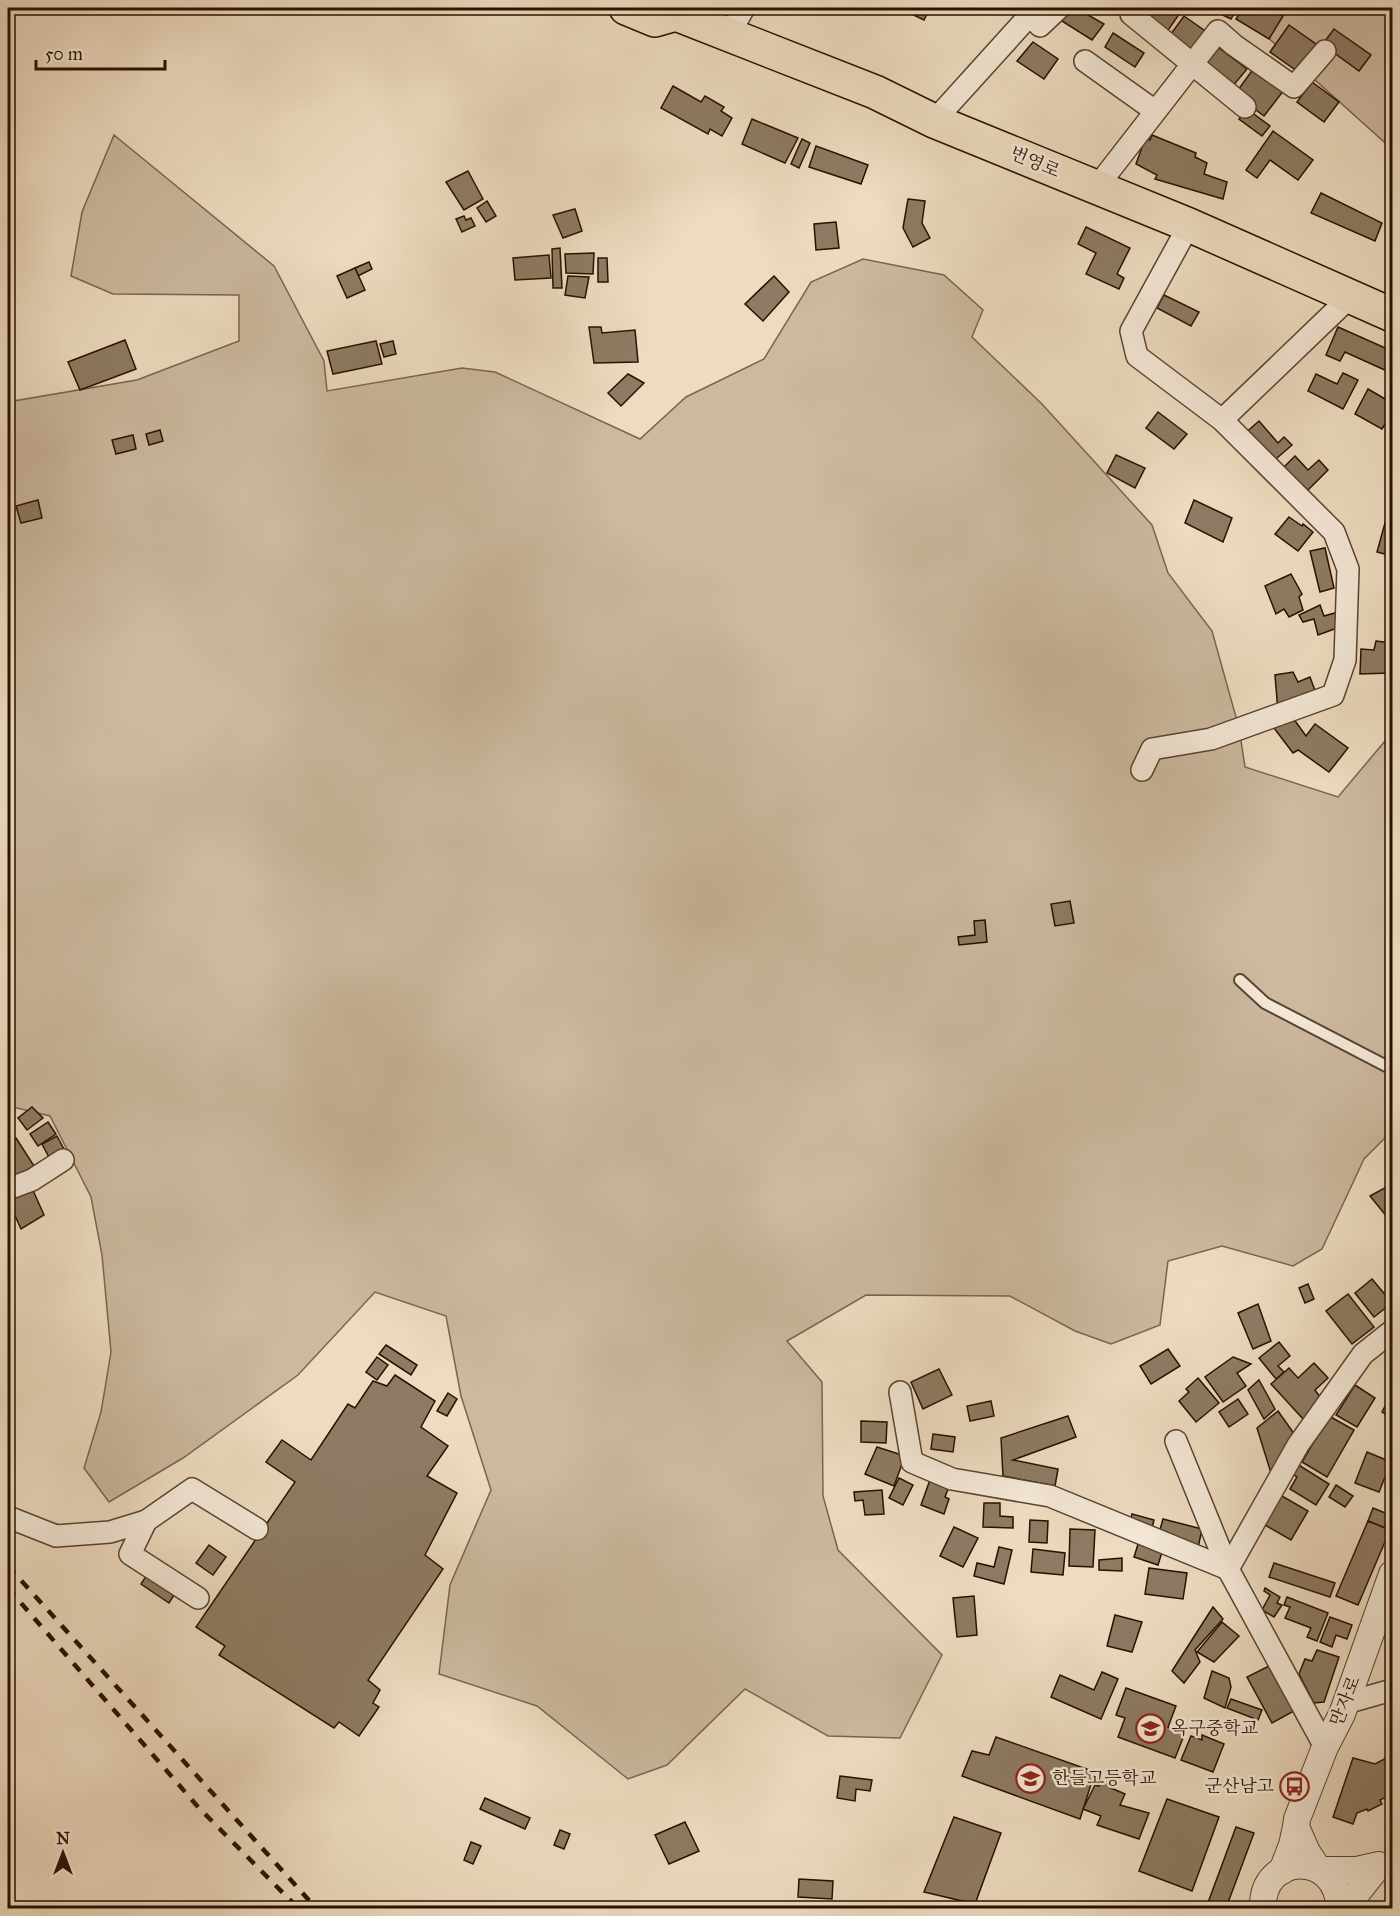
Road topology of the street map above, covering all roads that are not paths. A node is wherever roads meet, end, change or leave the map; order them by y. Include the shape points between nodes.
1 (626, 8) edge
2 (1059, 8) edge
3 (674, 11) edge
4 (1029, 11) edge
5 (1131, 14) dead end
6 (737, 21) edge
7 (1324, 51) dead end
8 (1086, 61) dead end
9 (1193, 63) junction
10 (1245, 107) dead end
11 (1155, 111) junction
12 (934, 121) junction
13 (1096, 188) junction
14 (1189, 225) junction
15 (1349, 298) junction
16 (1392, 315) edge
17 (1222, 420) junction
18 (1142, 770) dead end
19 (1240, 980) dead end
20 (1392, 1069) edge
21 (63, 1160) dead end
22 (8, 1189) edge
23 (1392, 1331) edge
24 (900, 1392) dead end
25 (1176, 1441) dead end
26 (8, 1517) edge
27 (146, 1521) junction
28 (257, 1529) dead end
29 (1228, 1569) junction
30 (1392, 1574) edge
31 (198, 1598) dead end
32 (1392, 1690) edge
33 (1346, 1703) junction
34 (1325, 1747) junction
35 (1296, 1827) junction
36 (1386, 1861) edge
37 (1319, 1870) junction
38 (1281, 1871) junction
39 (1262, 1908) edge
40 (1339, 1908) edge
41 (1345, 1908) edge

1 - 3 main road, 번영로 via 655,20
2 - 4 street via 1040,26
3 - 6 main road, 번영로
4 - 12 street
5 - 9 street
6 - 12 main road, 번영로
7 - 9 street via 1294,87 1218,31
8 - 11 street
9 - 10 street
9 - 11 street
11 - 13 street
12 - 13 main road, 번영로
13 - 14 main road, 번영로
14 - 15 main road, 번영로
14 - 17 street via 1131,331 1137,356
15 - 16 main road, 번영로
15 - 17 street
17 - 18 street via 1334,532 1348,569 1345,660 1333,695 1211,740 1152,750
19 - 20 lane via 1264,1003
21 - 22 street via 32,1180
23 - 29 street via 1363,1354 1298,1445
24 - 29 street via 912,1462 952,1479 1050,1496
25 - 29 street
26 - 27 street via 56,1536 110,1532
27 - 28 street via 192,1489
27 - 31 street via 130,1554
29 - 34 street
30 - 33 street, 만자로
32 - 33 street
33 - 34 street, 만자로
34 - 35 street, 만자로
35 - 37 street
35 - 38 street, 만자로
36 - 37 street via 1357,1870
36 - 41 street
37 - 38 street via 1301,1865
37 - 40 street via 1333,1883
38 - 39 street, 만자로 via 1268,1883

